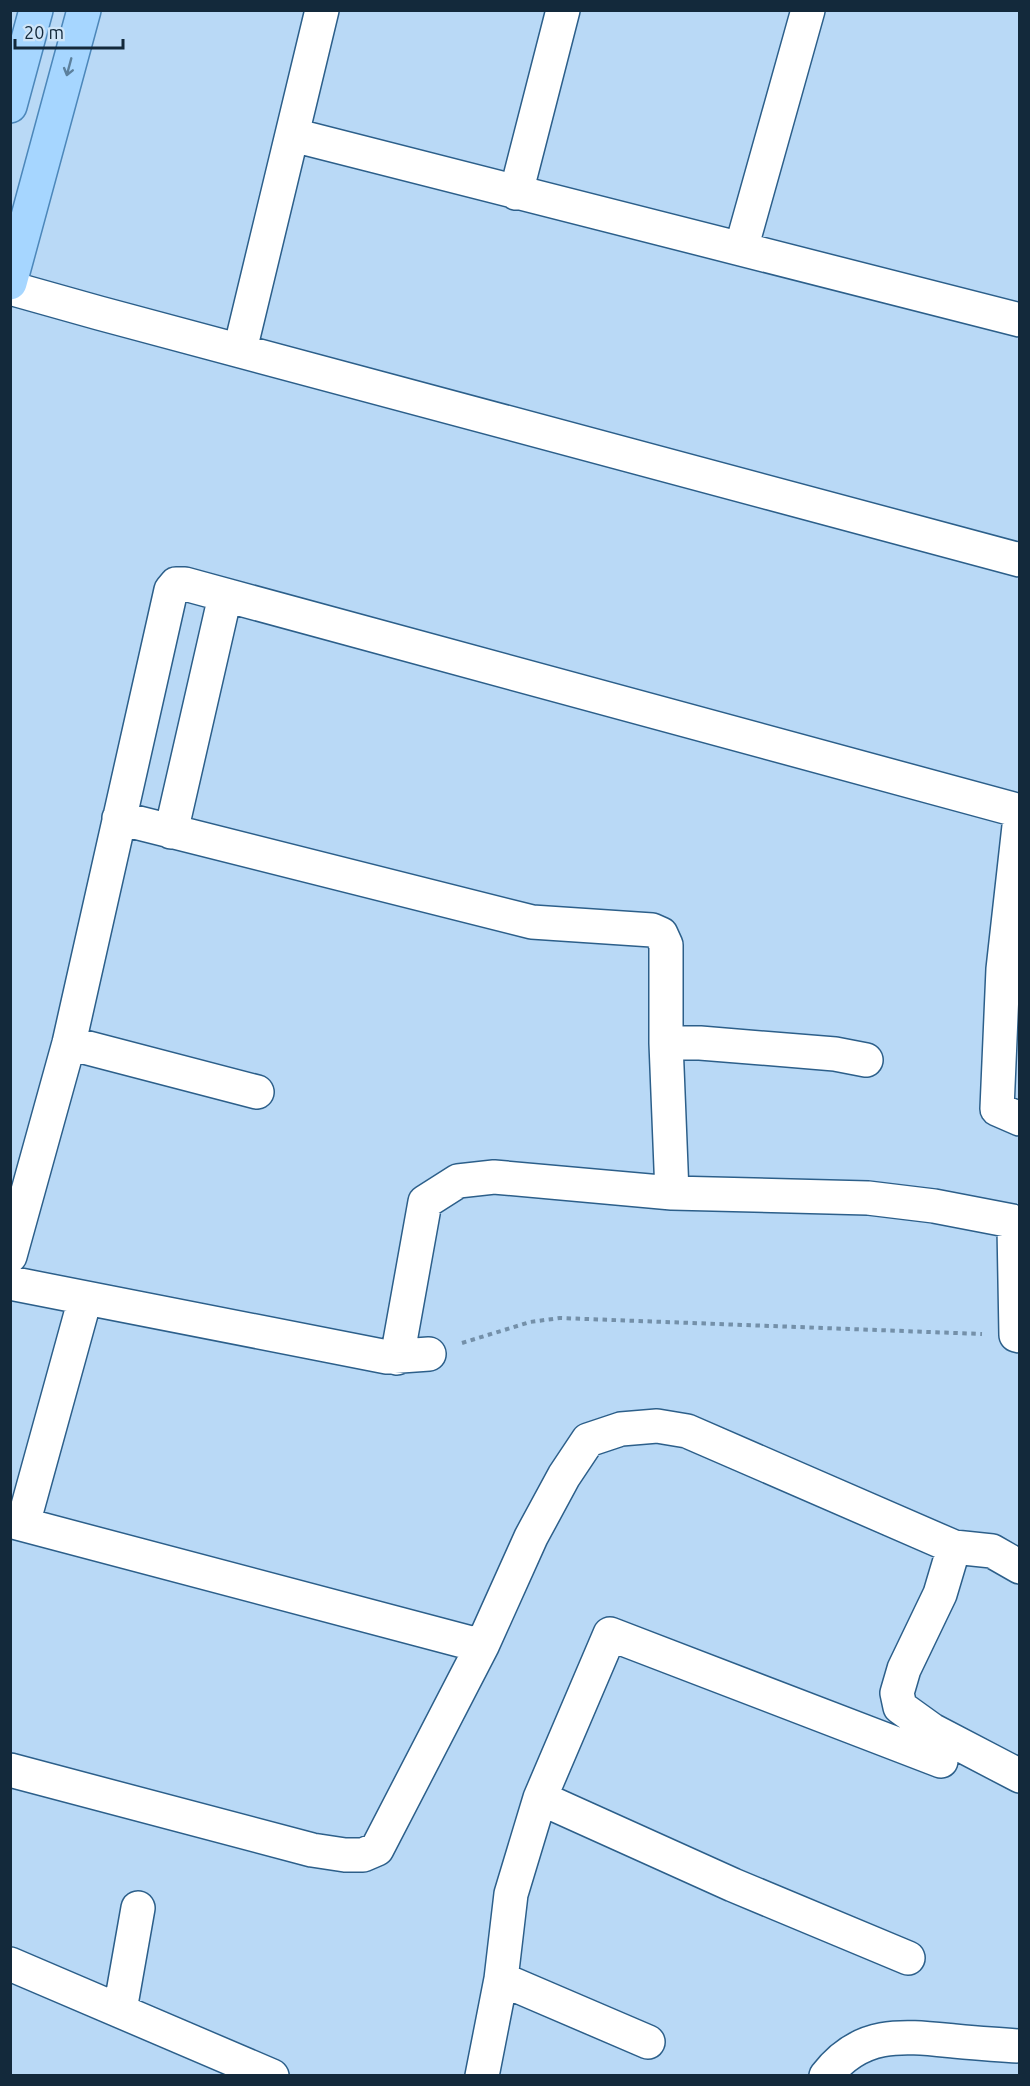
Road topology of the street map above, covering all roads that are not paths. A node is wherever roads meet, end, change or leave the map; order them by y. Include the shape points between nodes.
1 (36, 10) edge
2 (84, 10) edge
3 (322, 10) edge
4 (562, 10) edge
5 (808, 10) edge
6 (10, 106) edge
7 (293, 135) junction
8 (516, 193) junction
9 (741, 249) junction
10 (10, 285) edge
11 (1020, 320) edge
12 (240, 350) junction
13 (1020, 560) edge
14 (225, 596) junction
15 (1020, 811) edge
16 (1020, 816) edge
17 (119, 818) junction
18 (171, 832) junction
19 (1012, 971) edge
20 (69, 1043) junction
21 (666, 1043) junction
22 (866, 1060) dead end
23 (257, 1092) dead end
24 (1020, 1119) edge
25 (672, 1193) junction
26 (10, 1256) edge
27 (10, 1282) edge
28 (85, 1299) junction
29 (1018, 1336) edge
30 (17, 1522) edge
31 (954, 1546) junction
32 (1020, 1567) edge
33 (482, 1646) junction
34 (941, 1761) dead end
35 (10, 1770) edge
36 (1020, 1776) edge
37 (540, 1798) junction
38 (138, 1908) dead end
39 (908, 1958) dead end
40 (10, 1964) edge
41 (501, 1979) junction
42 (120, 2010) junction
43 (648, 2042) dead end
44 (1020, 2046) edge
45 (260, 2073) edge
46 (482, 2076) edge
47 (826, 2076) edge

1 - 6 main road
2 -> 10 main road
3 - 7 street
4 - 8 street
5 - 9 street
7 - 8 street
7 - 12 street
8 - 9 street
9 - 11 street
10 - 12 street
12 - 13 street
14 - 15 street
14 - 17 street via 185,584 176,584 171,590
14 - 18 street
16 - 19 street
17 - 18 street
17 - 20 street
18 - 21 street via 532,922 656,932 666,945
19 - 24 street via 997,1108
20 - 23 street
20 - 26 street
21 - 22 street via 812,1052
21 - 25 street
25 - 28 street via 494,1177 458,1180 425,1202 413,1356 377,1355
25 - 29 street via 868,1198 1012,1221
27 - 28 street
28 - 30 street
30 - 33 street
31 - 32 street via 992,1551
31 - 33 street via 687,1431 657,1426 621,1428 588,1440 564,1476 531,1537
31 - 36 street via 940,1594 904,1669 897,1693 900,1707 933,1730
33 - 35 street via 377,1849 363,1855 312,1850
34 - 37 street via 610,1634
37 - 39 street
37 - 41 street via 511,1894
38 - 42 street
40 - 42 street
41 - 43 street
41 - 46 street
42 - 45 street
44 - 47 street via 896,2037 871,2041 853,2050

